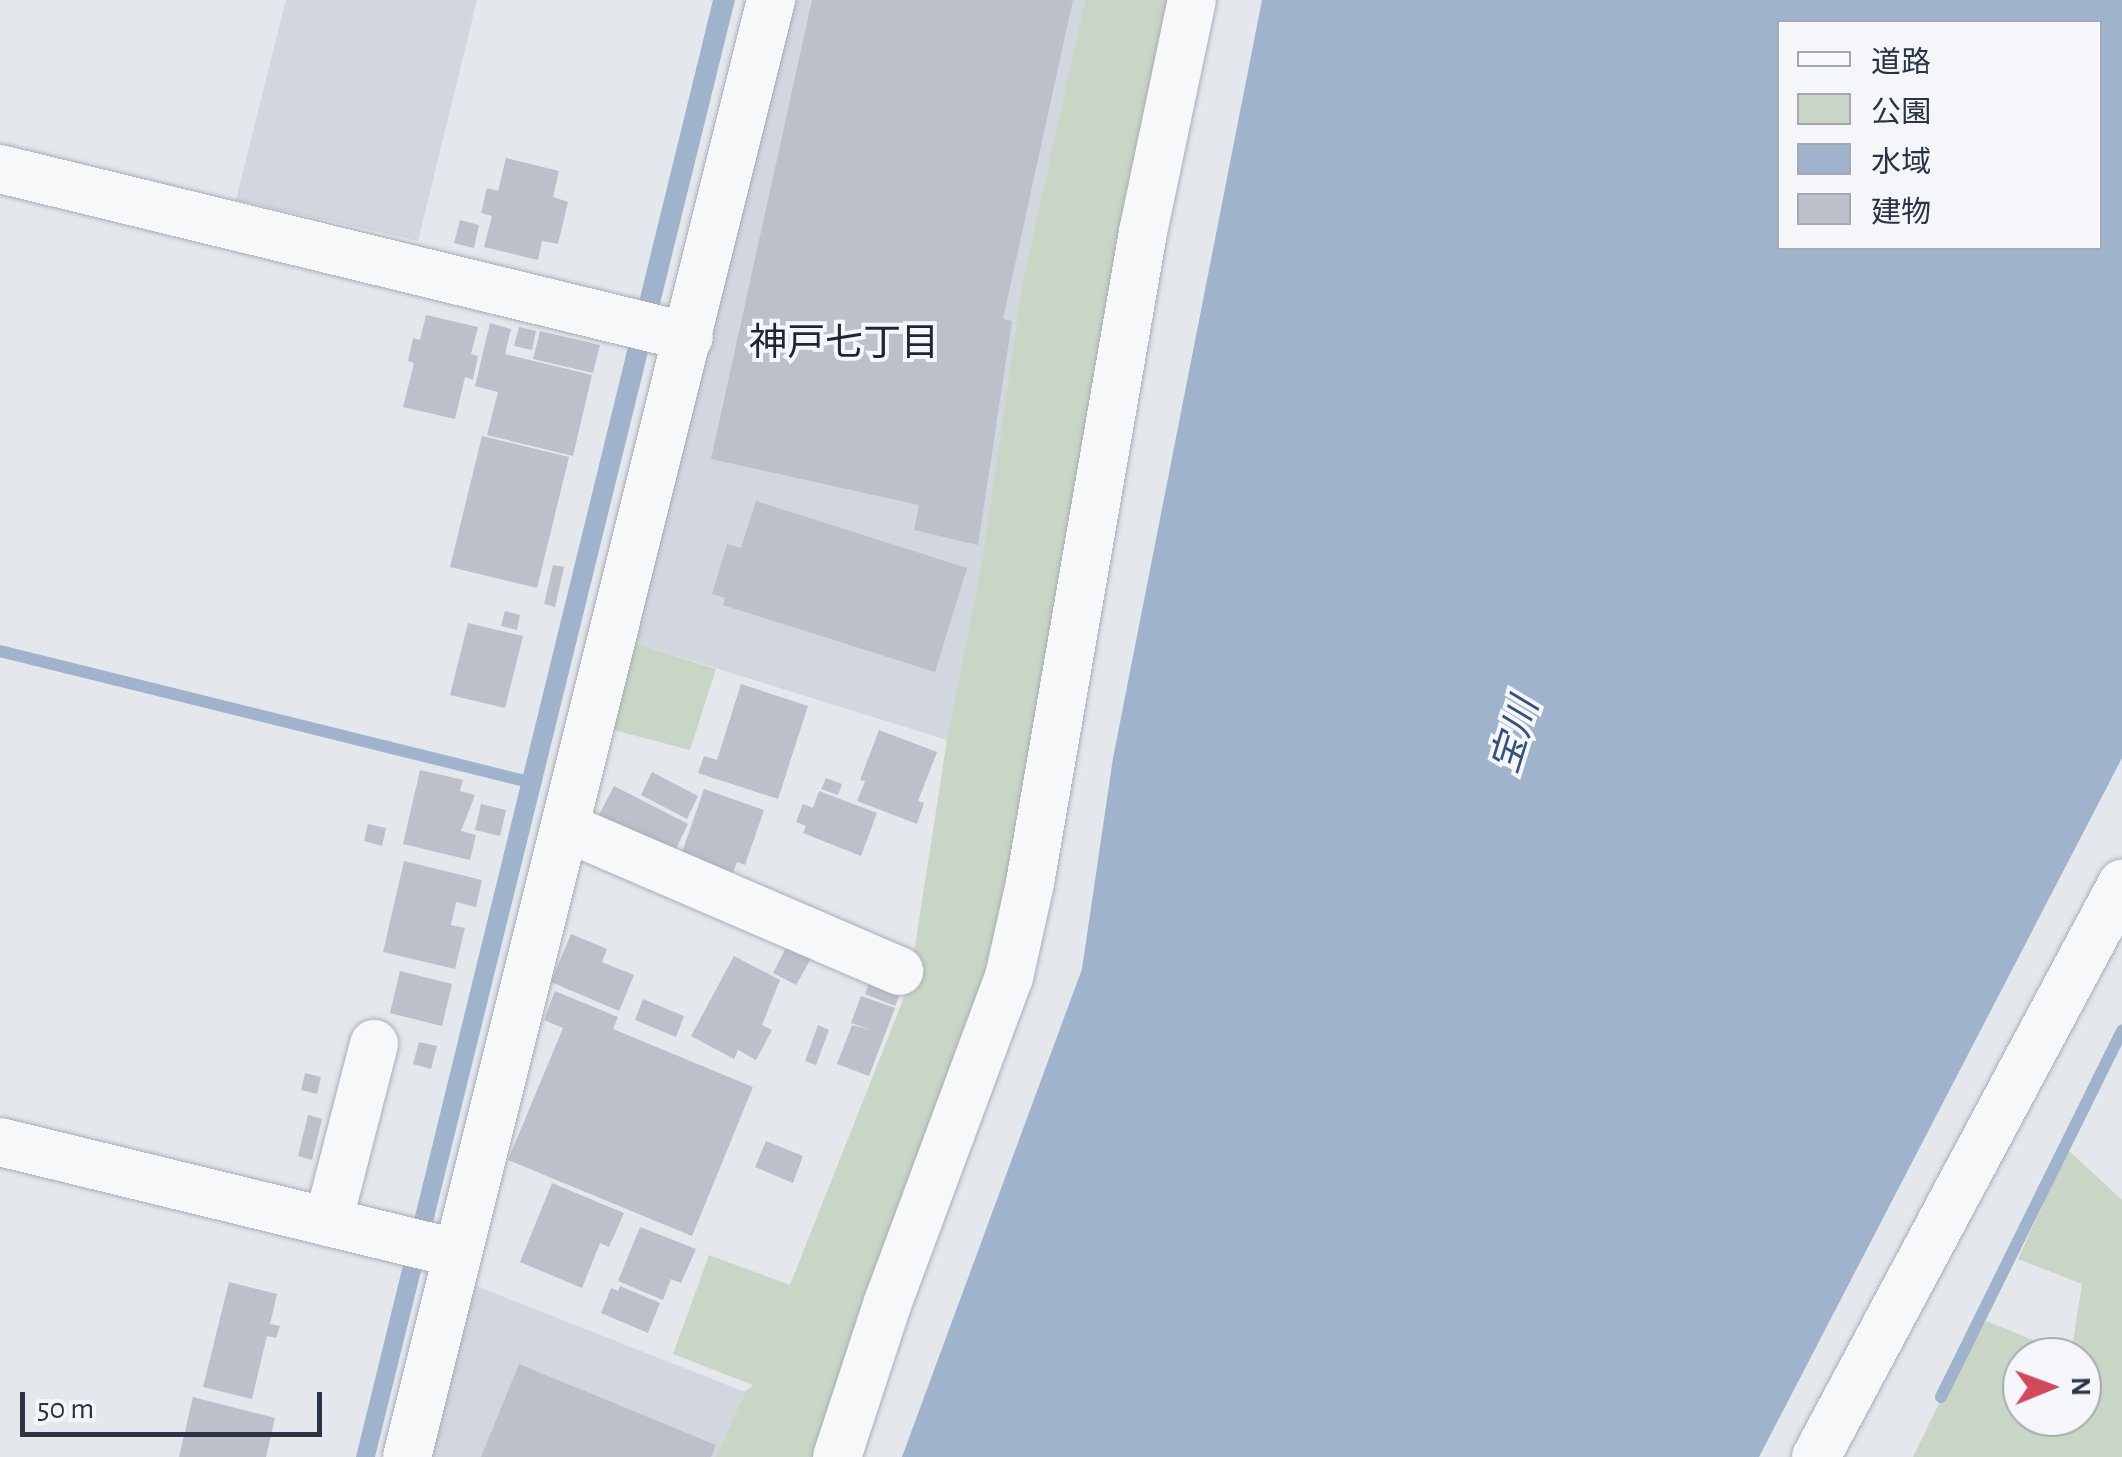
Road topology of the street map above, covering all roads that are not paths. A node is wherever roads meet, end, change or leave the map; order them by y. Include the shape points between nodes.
1 (771, 0) edge
2 (1192, 0) edge
3 (0, 169) edge
4 (658, 329) junction
5 (565, 827) junction
6 (2122, 884) edge
7 (899, 972) dead end
8 (374, 1044) dead end
9 (0, 1142) edge
10 (328, 1222) junction
11 (431, 1247) junction
12 (408, 1457) edge
13 (836, 1457) edge
14 (1816, 1457) edge

1 - 4 street
2 - 13 street via 1143,232 1009,977
3 - 4 street
4 - 5 street
5 - 7 street
5 - 11 street
6 - 14 street
8 - 10 street
9 - 10 street
10 - 11 street
11 - 12 street

